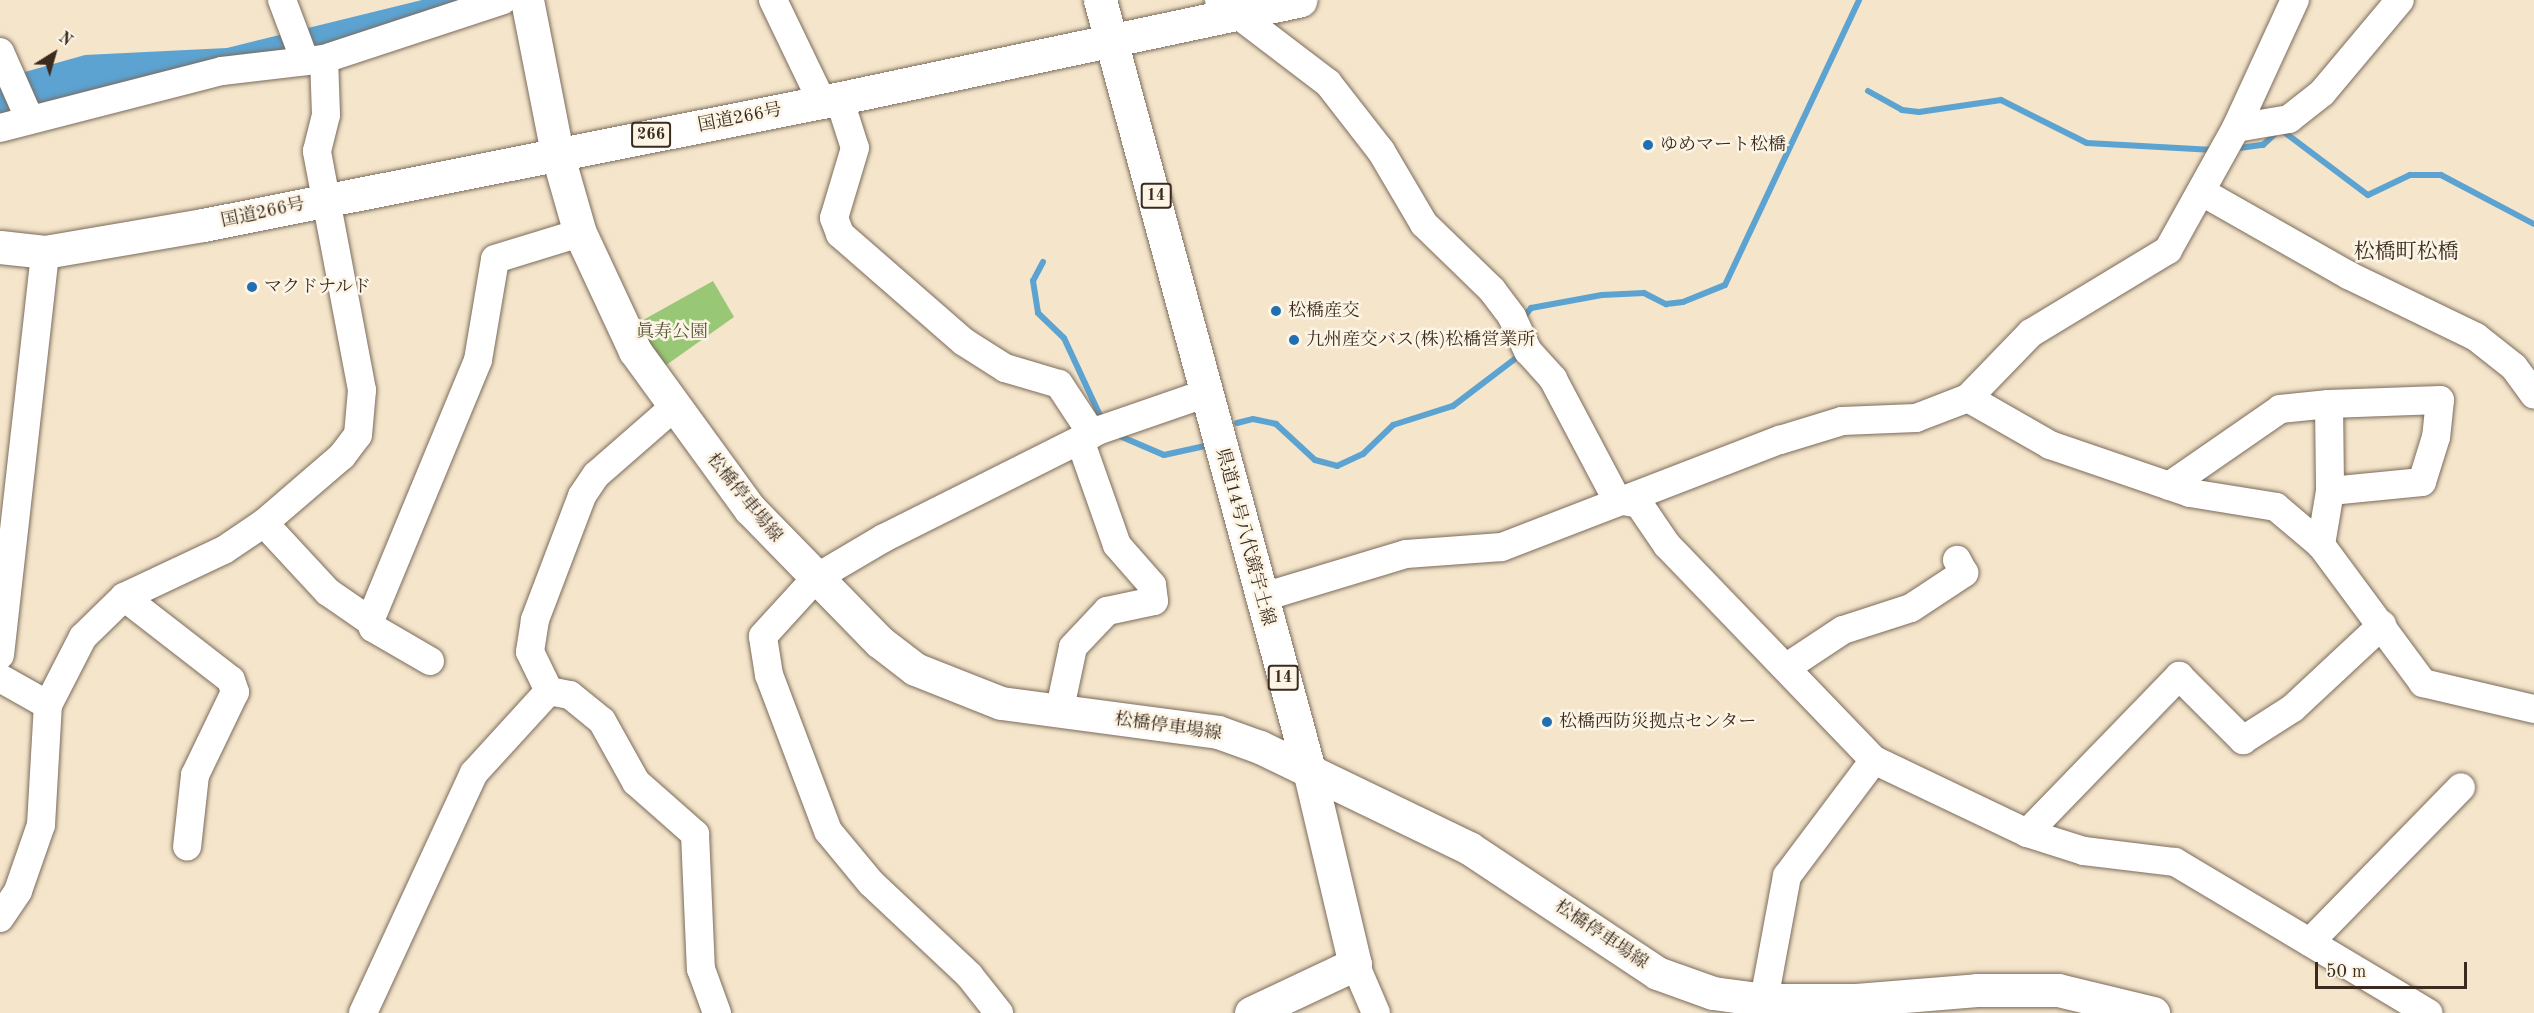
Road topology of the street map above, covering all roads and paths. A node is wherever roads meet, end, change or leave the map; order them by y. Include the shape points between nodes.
1 (503, 0) edge
2 (527, 0) edge
3 (773, 0) edge
4 (1100, 0) edge
5 (1300, 0) edge
6 (2295, 0) edge
7 (2400, 0) edge
8 (1227, 7) edge
9 (288, 12) edge
10 (1112, 40) junction
11 (311, 58) junction
12 (5, 60) edge
13 (831, 100) junction
14 (29, 116) junction
15 (0, 129) edge
16 (2226, 142) junction
17 (557, 153) junction
18 (2202, 192) junction
19 (324, 200) junction
20 (580, 233) junction
21 (0, 248) edge
22 (45, 252) junction
23 (1207, 393) junction
24 (2534, 395) edge
25 (1968, 398) junction
26 (2329, 404) junction
27 (674, 407) junction
28 (1097, 432) junction
29 (2169, 486) junction
30 (2330, 491) junction
31 (1617, 500) junction
32 (264, 523) junction
33 (2321, 545) junction
34 (1957, 560) dead end
35 (816, 578) junction
36 (124, 597) junction
37 (1260, 598) junction
38 (370, 621) junction
39 (2382, 625) junction
40 (0, 655) edge
41 (430, 661) dead end
42 (1787, 667) junction
43 (0, 678) edge
44 (549, 691) junction
45 (48, 705) junction
46 (2534, 709) edge
47 (1059, 713) junction
48 (1874, 760) junction
49 (1310, 770) junction
50 (2461, 787) dead end
51 (2027, 833) junction
52 (187, 847) dead end
53 (0, 918) edge
54 (2310, 942) junction
55 (1355, 964) junction
56 (1764, 1000) junction
57 (363, 1013) edge
58 (717, 1013) edge
59 (999, 1013) edge
60 (1251, 1013) edge
61 (1376, 1013) edge
62 (2153, 1013) edge
63 (2428, 1013) edge

1 - 11 street
2 - 17 main road, 松橋停車場線
3 - 13 street
4 - 10 main road, 県道14号八代鏡宇土線 / 14
5 - 8 main road, 国道266号 / 266
6 - 16 street
7 - 16 street via 2306,106 2289,119
8 - 10 main road, 国道266号 / 266
8 - 31 street via 1328,83 1381,151 1424,224 1504,307 1528,351 1553,379
9 - 11 street
10 - 13 main road, 国道266号 / 266
10 - 23 main road, 県道14号八代鏡宇土線 / 14
11 - 14 street via 222,71
11 - 19 street via 326,115 317,151
12 - 14 street
13 - 17 main road, 国道266号 / 266
13 - 28 street via 855,148 834,218 840,234 964,342 1005,368 1059,384
14 - 15 street
16 - 18 street
17 - 19 main road, 国道266号 / 266
17 - 20 main road, 松橋停車場線
18 - 24 street via 2348,275 2476,338 2514,367
18 - 25 street via 2168,250 2031,333
19 - 22 main road, 国道266号 / 266
19 - 32 street via 364,414 358,435 342,456
20 - 27 main road, 松橋停車場線 via 617,319
20 - 38 street via 495,259 478,360
21 - 22 main road, 国道266号 / 266
22 - 40 street
23 - 28 street
23 - 37 main road, 県道14号八代鏡宇土線 / 14
25 - 29 street via 2050,445
25 - 31 street via 1916,418 1842,421
26 - 29 street via 2280,409
26 - 30 street
26 - 30 street via 2440,400 2436,437 2422,482
27 - 35 main road, 松橋停車場線 via 750,508
27 - 44 street via 596,475 582,496 532,632 535,670
28 - 35 street
28 - 47 street via 1117,545 1152,585 1154,601 1107,611 1073,647
29 - 33 street via 2276,507
30 - 33 street
31 - 37 street via 1502,547 1406,554
31 - 42 street via 1639,504 1666,545
32 - 36 street via 224,550
32 - 38 street via 328,592
33 - 39 street
34 - 42 street via 1964,573 1911,608 1843,630
35 - 47 main road, 松橋停車場線 via 880,642 915,669 992,700
35 - 59 street via 763,636 769,675 812,800 852,862 969,975
36 - 45 street via 83,637
36 - 52 street via 231,680 235,692 195,775
37 - 49 main road, 県道14号八代鏡宇土線 / 14
38 - 41 street via 373,628
39 - 46 street via 2423,683
39 - 51 street via 2293,708 2243,740 2179,676
42 - 48 street
43 - 45 street
44 - 57 street via 474,773
44 - 58 street via 570,695 602,721 636,782 695,834 701,969
45 - 53 street via 41,825 18,891
47 - 49 main road, 松橋停車場線 via 1218,732
48 - 51 street
48 - 56 street via 1787,876
49 - 55 main road, 県道14号八代鏡宇土線 / 14
49 - 56 main road, 松橋停車場線 via 1469,848 1657,973 1713,993
50 - 54 street
51 - 54 street via 2084,851 2175,862
54 - 63 street
55 - 60 main road
55 - 61 street
56 - 62 main road, 松橋停車場線 via 2058,990

